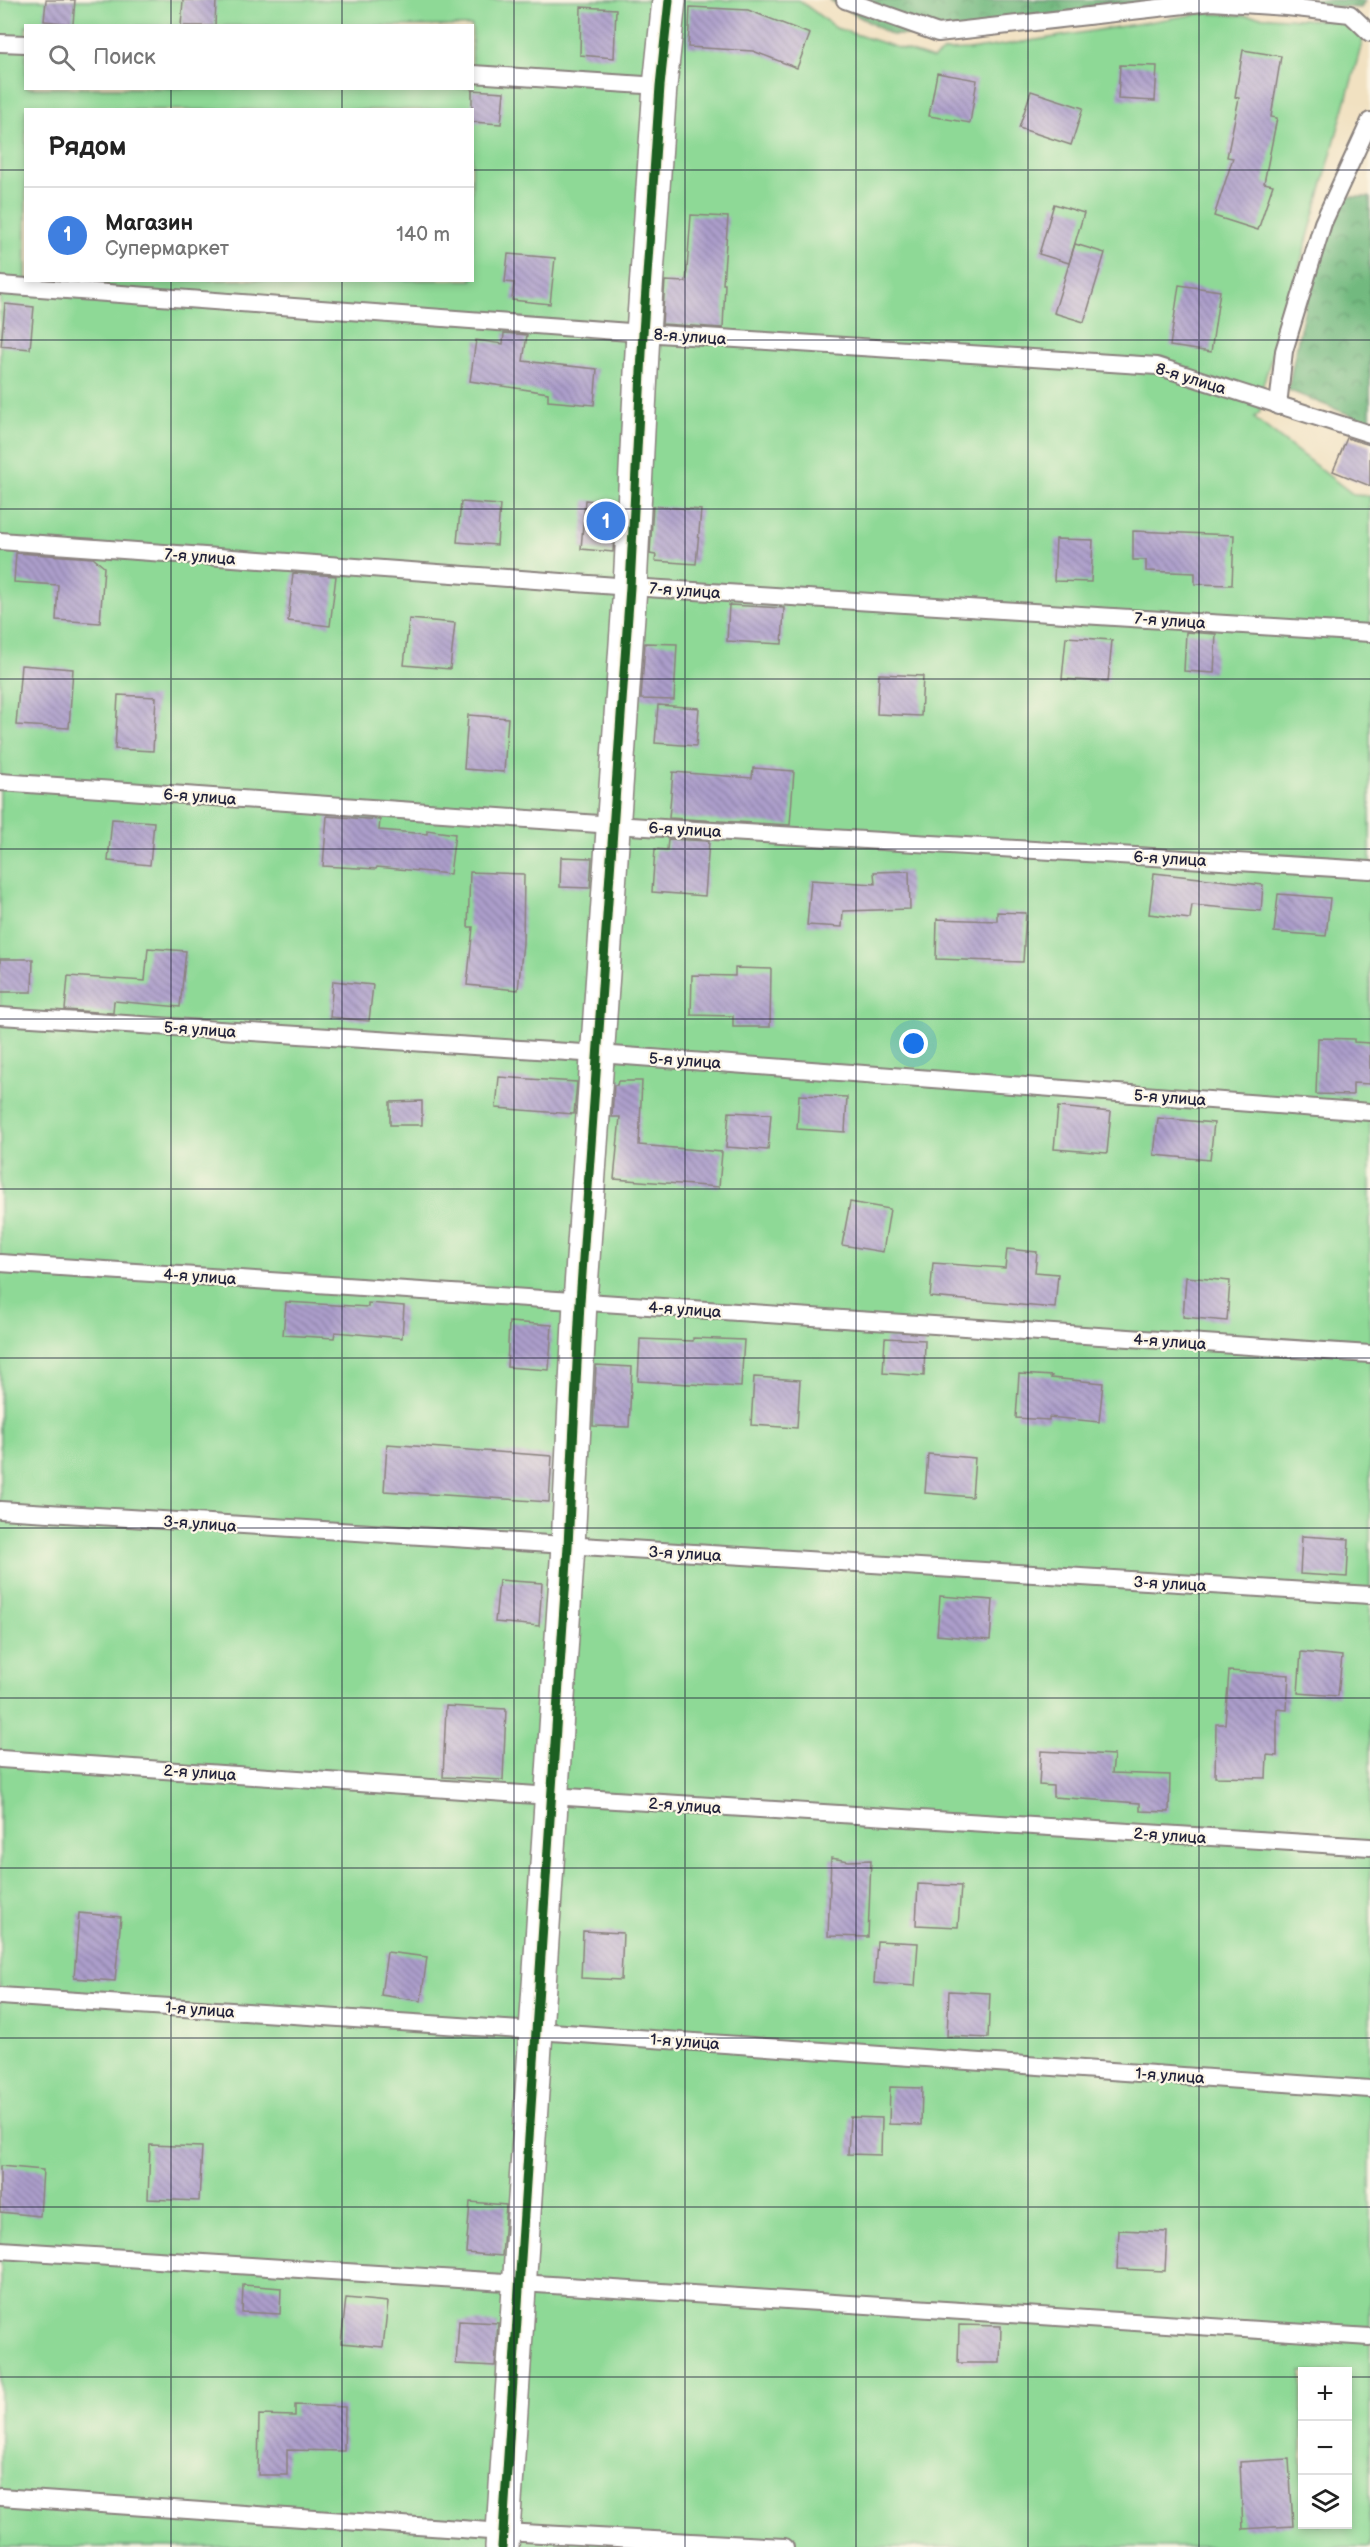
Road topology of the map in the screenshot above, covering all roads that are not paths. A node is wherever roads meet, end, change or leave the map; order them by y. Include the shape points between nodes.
1 (669, 0) edge
2 (845, 0) edge
3 (1370, 33) edge
4 (0, 43) edge
5 (24, 44) edge
6 (474, 74) edge
7 (660, 86) junction
8 (1370, 120) edge
9 (0, 285) edge
10 (644, 333) junction
11 (1278, 406) junction
12 (1370, 434) edge
13 (0, 541) edge
14 (630, 587) junction
15 (1370, 633) edge
16 (0, 782) edge
17 (614, 825) junction
18 (1370, 870) edge
19 (0, 1016) edge
20 (598, 1054) junction
21 (1370, 1112) edge
22 (0, 1263) edge
23 (580, 1302) junction
24 (1370, 1354) edge
25 (0, 1510) edge
26 (568, 1546) junction
27 (1370, 1595) edge
28 (0, 1759) edge
29 (551, 1796) junction
30 (1370, 1847) edge
31 (0, 1996) edge
32 (537, 2031) junction
33 (1370, 2090) edge
34 (0, 2250) edge
35 (518, 2284) junction
36 (1370, 2337) edge
37 (0, 2497) edge
38 (503, 2539) edge
39 (785, 2547) edge

1 - 7 street
2 - 3 lane via 938,33 1210,2 1350,14
4 - 5 lane
6 - 7 lane
7 - 10 street
8 - 11 lane via 1323,223 1284,351
9 - 10 lane, 8-я улица
10 - 11 lane, 8-я улица via 1157,366
10 - 14 street
11 - 12 lane, 8-я улица
13 - 14 lane, 7-я улица
14 - 15 lane, 7-я улица
14 - 17 street
16 - 17 lane, 6-я улица
17 - 18 lane, 6-я улица
17 - 20 street
19 - 20 lane, 5-я улица
20 - 21 lane, 5-я улица
20 - 23 street
22 - 23 lane, 4-я улица
23 - 24 lane, 4-я улица
23 - 26 street
25 - 26 lane, 3-я улица
26 - 27 lane, 3-я улица
26 - 29 street
28 - 29 lane, 2-я улица
29 - 30 lane, 2-я улица
29 - 32 street
31 - 32 lane, 1-я улица
32 - 33 lane, 1-я улица
32 - 35 street
34 - 35 lane
35 - 36 lane
35 - 38 street
37 - 38 lane
38 - 39 lane

